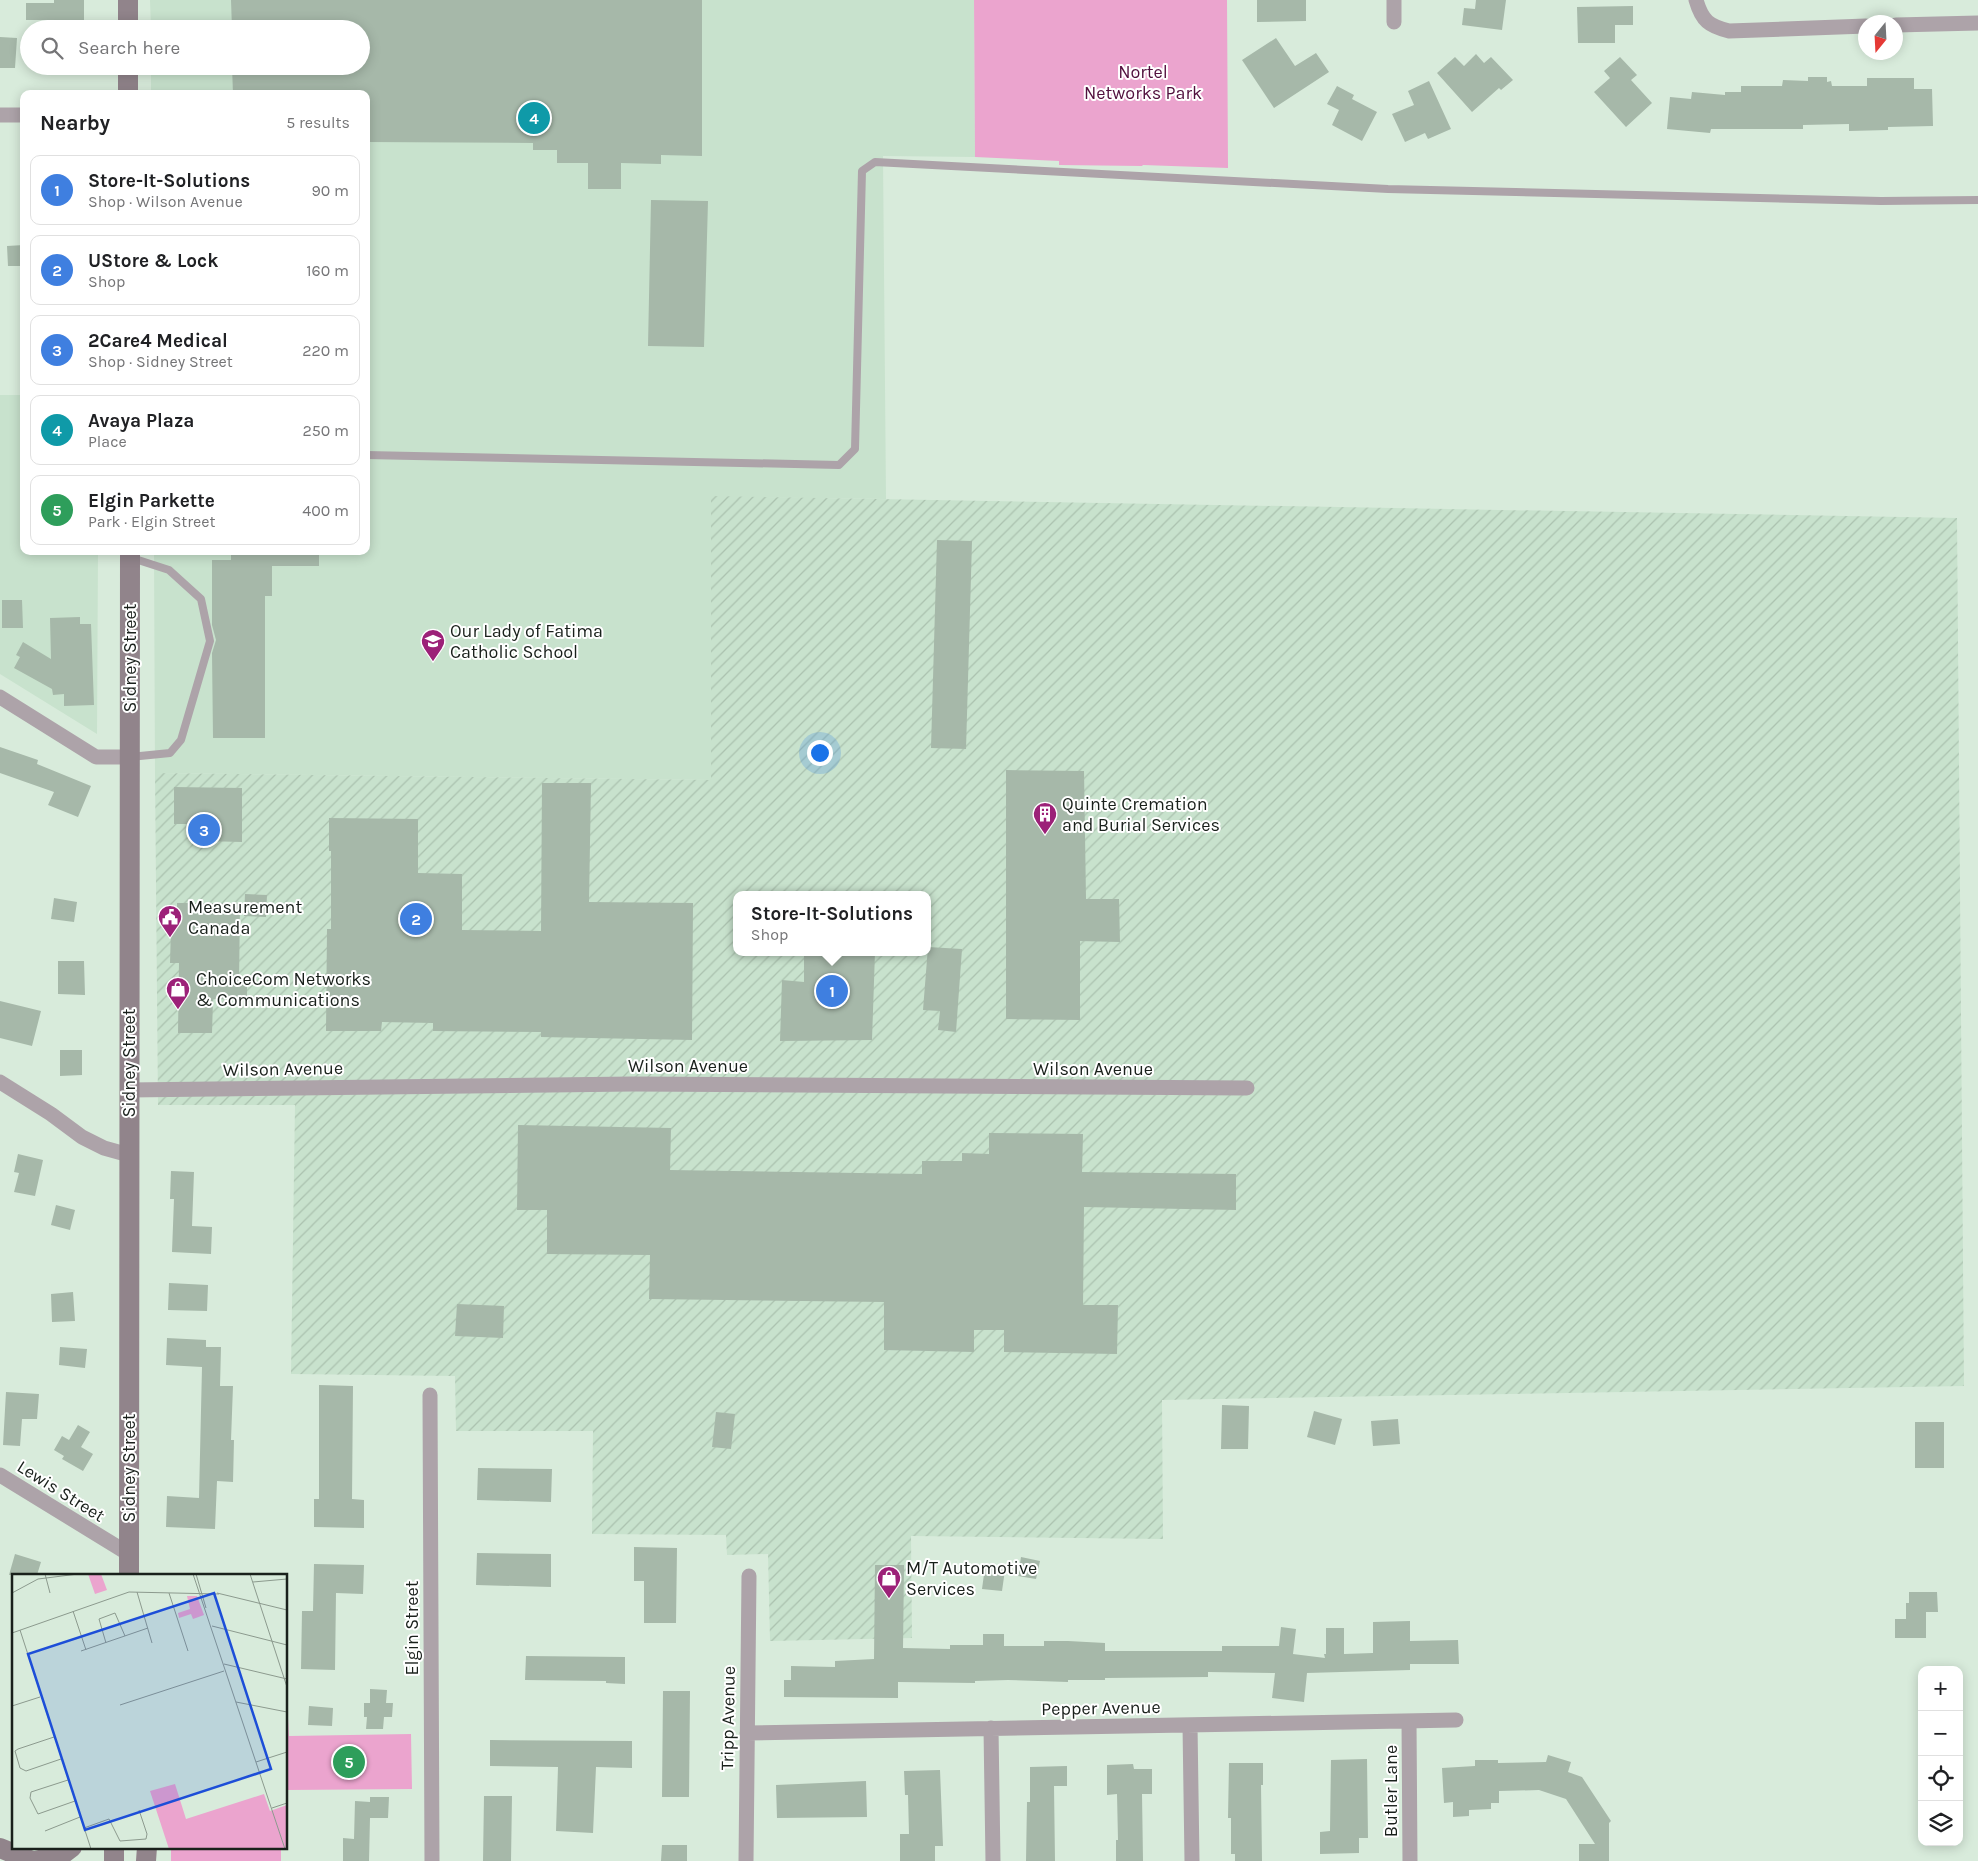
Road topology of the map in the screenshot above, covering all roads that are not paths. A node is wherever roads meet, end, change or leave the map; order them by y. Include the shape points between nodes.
1 (128, 0) edge
2 (1394, 0) edge
3 (1696, 0) edge
4 (128, 20) edge
5 (1394, 22) dead end
6 (1978, 23) edge
7 (1903, 25) edge
8 (1858, 26) edge
9 (128, 75) edge
10 (128, 90) edge
11 (0, 115) edge
12 (20, 115) edge
13 (1978, 200) edge
14 (370, 455) edge
15 (130, 555) edge
16 (132, 555) edge
17 (0, 697) edge
18 (130, 757) junction
19 (0, 1082) edge
20 (1247, 1088) dead end
21 (128, 1090) junction
22 (129, 1155) junction
23 (430, 1394) dead end
24 (0, 1475) edge
25 (129, 1554) junction
26 (129, 1574) edge
27 (749, 1576) dead end
28 (1456, 1720) dead end
29 (1409, 1721) junction
30 (1190, 1725) junction
31 (991, 1728) junction
32 (747, 1733) junction
33 (0, 1848) edge
34 (71, 1848) edge
35 (114, 1848) edge
36 (147, 1848) edge
37 (34, 1861) edge
38 (114, 1861) edge
39 (146, 1861) edge
40 (432, 1861) edge
41 (746, 1861) edge
42 (993, 1861) edge
43 (1192, 1861) edge
44 (1410, 1861) edge

1 - 4 main road
2 - 5 street
3 - 8 street via 1700,13 1713,27 1729,31
6 - 7 street
9 - 10 main road
11 - 12 street
13 - 14 lane via 1881,201 1388,189 875,162 862,171 855,449 839,465
15 - 18 main road, Sidney Street
16 - 18 lane via 169,570 201,599 210,641 181,740 170,753
17 - 18 street via 96,756
18 - 21 main road, Sidney Street
19 - 22 street via 82,1137
20 - 21 street, Wilson Avenue via 633,1084
21 - 22 main road, Sidney Street
22 - 25 main road, Sidney Street
23 - 40 street, Elgin Street
24 - 25 street, Lewis Street
25 - 26 main road, Sidney Street
27 - 32 street, Tripp Avenue
28 - 29 street, Pepper Avenue
29 - 30 street, Pepper Avenue
29 - 44 street, Butler Lane
30 - 31 street, Pepper Avenue
30 - 43 street
31 - 32 street, Pepper Avenue
31 - 42 street
32 - 41 street, Tripp Avenue
33 - 37 main road
34 - 37 main road via 63,1854
35 - 38 main road
36 - 39 main road

